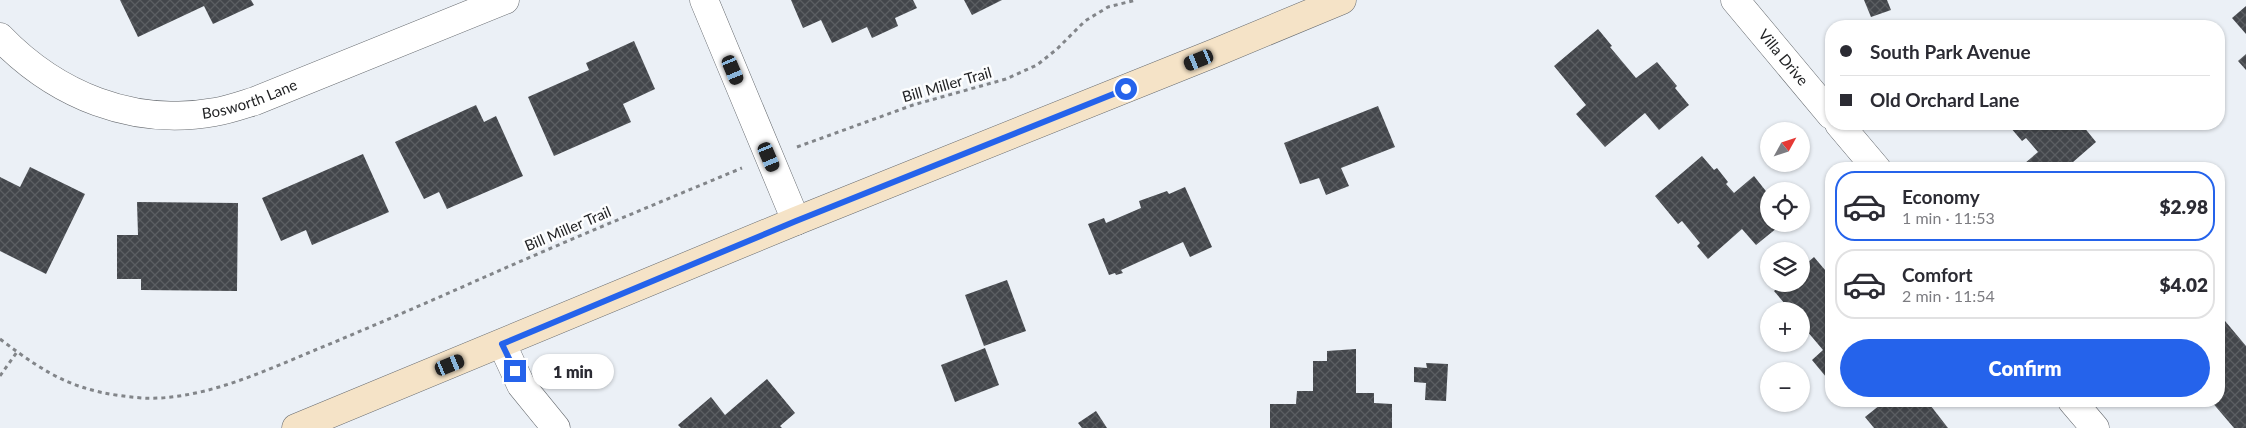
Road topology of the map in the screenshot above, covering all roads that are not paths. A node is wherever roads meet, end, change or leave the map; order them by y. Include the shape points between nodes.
1 (505, 0) edge
2 (704, 0) edge
3 (1342, 0) edge
4 (1735, 0) edge
5 (0, 37) edge
6 (1825, 108) edge
7 (1844, 130) edge
8 (1871, 162) edge
9 (796, 221) junction
10 (502, 344) junction
11 (2077, 407) edge
12 (296, 428) edge
13 (556, 428) edge
14 (2095, 428) edge

1 - 5 street, Bosworth Lane via 256,101 215,112 169,116 128,112 89,100 48,78
2 - 9 street
3 - 9 main road
4 - 6 street, Villa Drive
7 - 8 street
9 - 10 main road
10 - 12 main road
10 - 13 street via 521,385
11 - 14 street

